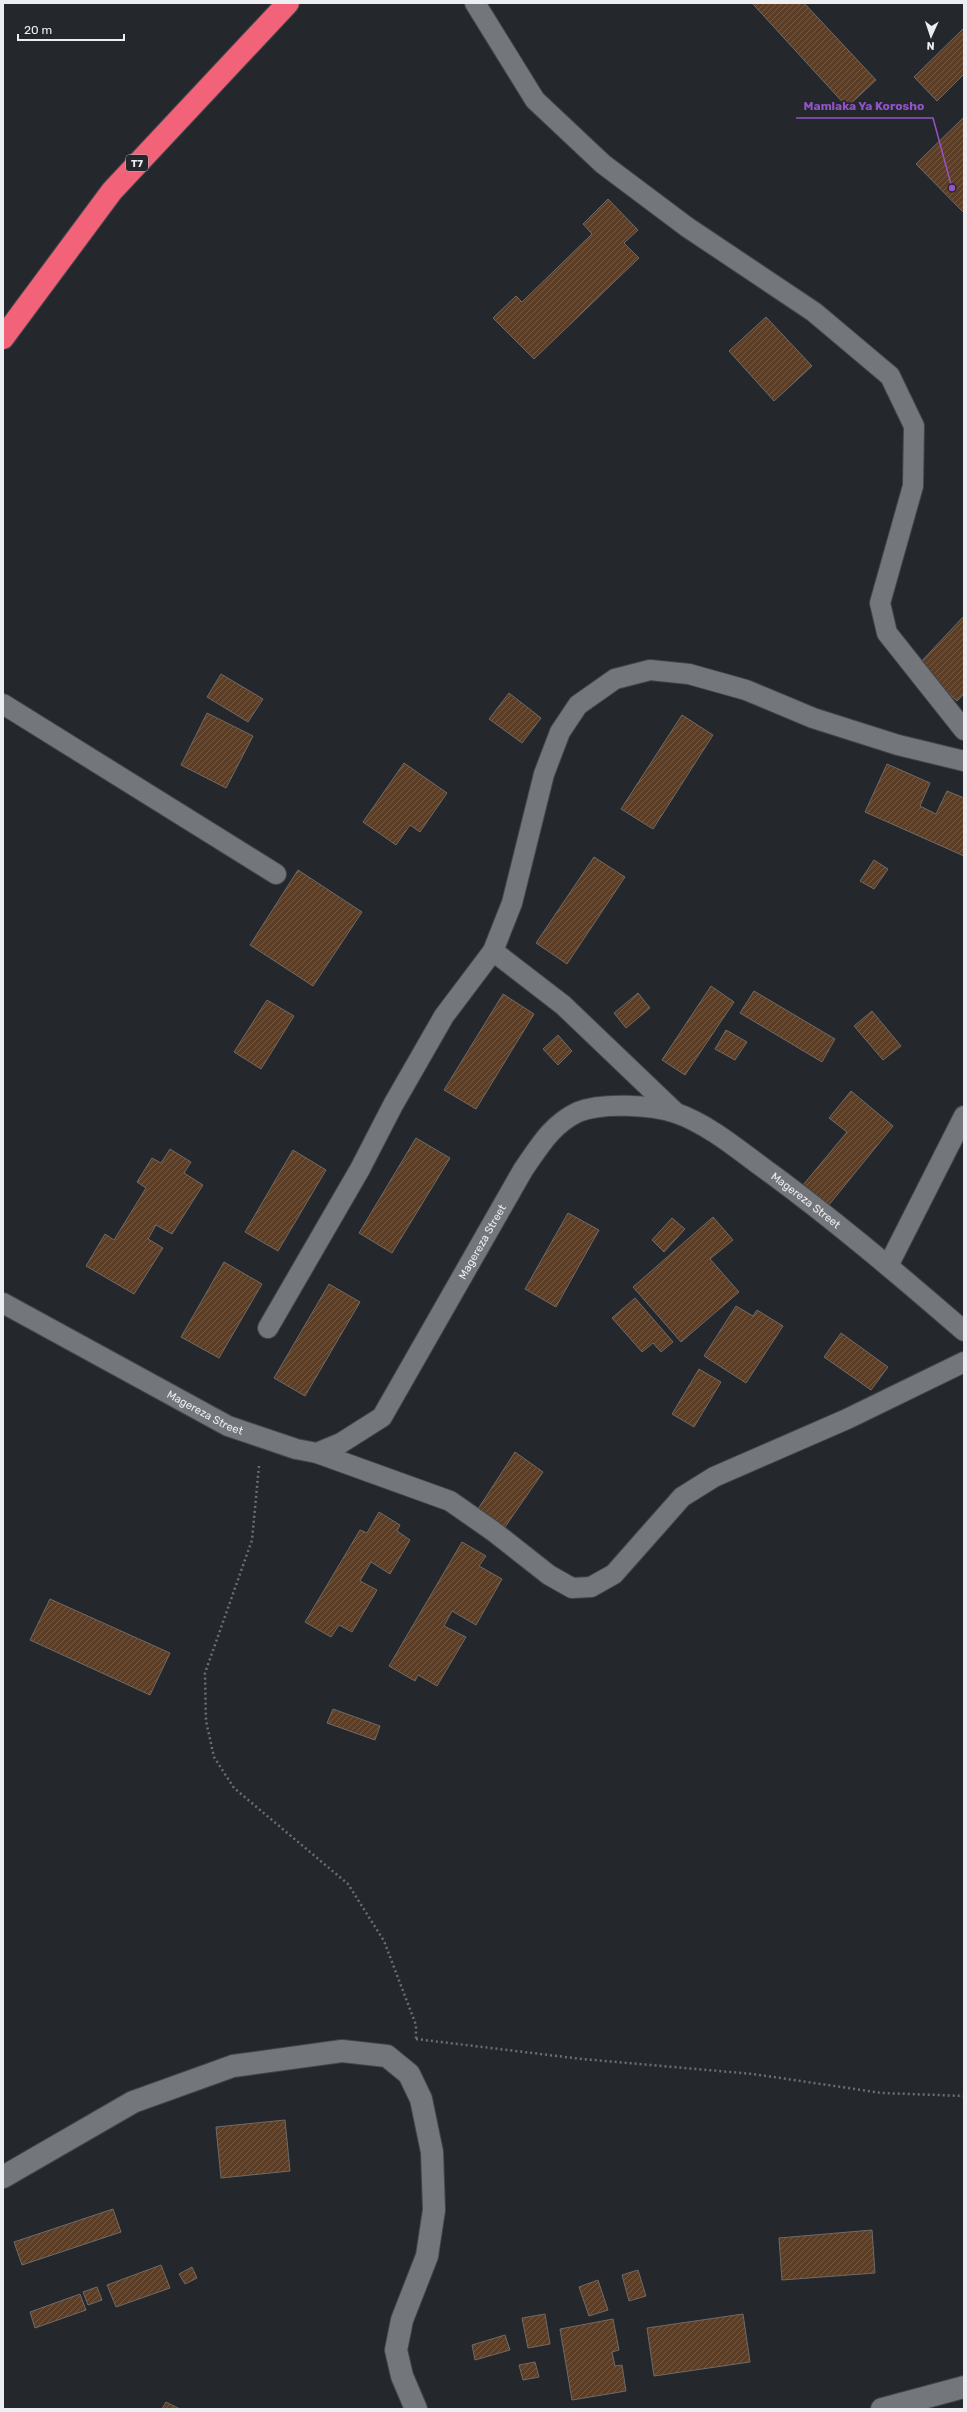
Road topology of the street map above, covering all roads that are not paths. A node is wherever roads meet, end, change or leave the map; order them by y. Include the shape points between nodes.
1 (288, 3) edge
2 (475, 3) edge
3 (3, 338) edge
4 (3, 704) edge
5 (964, 730) edge
6 (964, 761) edge
7 (276, 874) dead end
8 (493, 951) junction
9 (676, 1113) junction
10 (964, 1116) edge
11 (888, 1266) junction
12 (3, 1302) edge
13 (268, 1328) dead end
14 (964, 1331) edge
15 (964, 1362) edge
16 (317, 1453) junction
17 (3, 2177) edge
18 (964, 2387) edge
19 (416, 2409) edge
20 (882, 2409) edge

1 - 3 highway, T7 via 112,191
2 - 5 lane via 535,100 603,164 687,227 814,312 890,376 914,426 913,486 880,604 887,633
4 - 7 lane
6 - 8 lane via 898,745 813,718 746,690 689,674 650,670 615,679 578,704 560,732 544,774 512,903
8 - 9 lane via 563,1005
8 - 13 lane via 444,1016 360,1169
9 - 11 lane, Magereza Street via 719,1135
9 - 16 lane, Magereza Street via 622,1104 579,1112 548,1133 523,1170 382,1417 341,1443
10 - 11 lane
11 - 14 lane, Magereza Street
12 - 16 lane, Magereza Street via 228,1426 296,1449
15 - 16 lane via 847,1419 714,1477 682,1497 614,1574 591,1587 572,1588 549,1575 450,1501
17 - 19 street via 133,2102 234,2066 342,2051 387,2056 409,2074 421,2099 432,2152 434,2210 427,2256 402,2320 396,2350 402,2376
18 - 20 street

